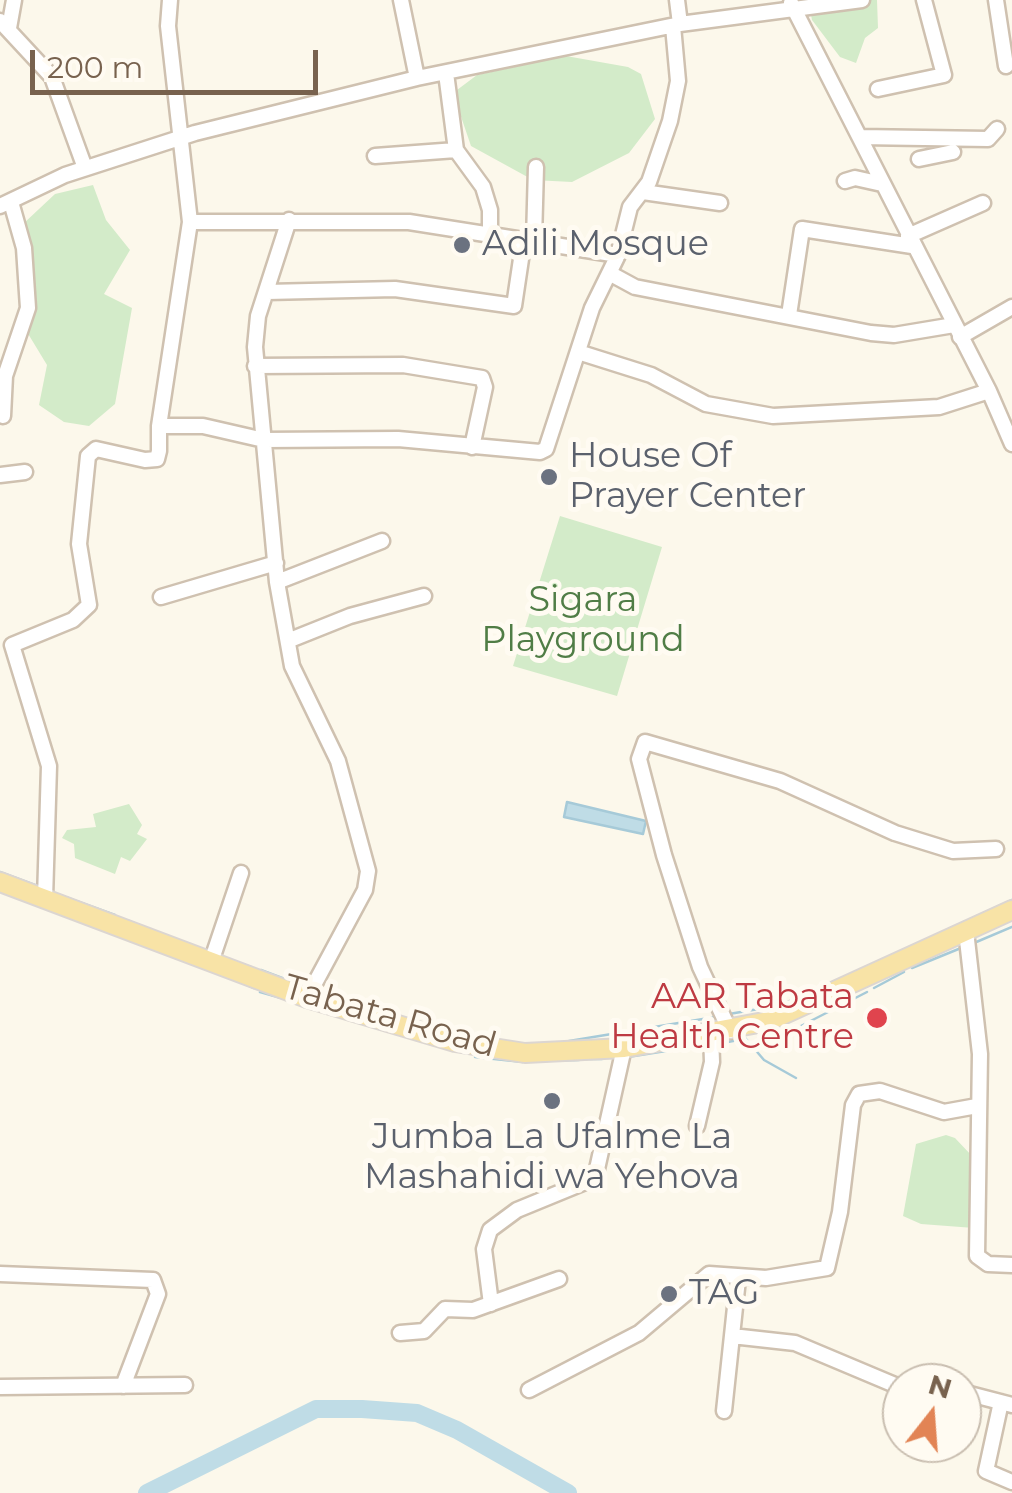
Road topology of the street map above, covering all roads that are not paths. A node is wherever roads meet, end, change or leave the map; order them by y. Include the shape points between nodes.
1 (14, 0) edge
2 (170, 0) edge
3 (401, 0) edge
4 (677, 0) edge
5 (862, 0) edge
6 (924, 0) edge
7 (996, 0) edge
8 (791, 4) edge
9 (4, 25) edge
10 (676, 25) junction
11 (1006, 66) dead end
12 (446, 73) junction
13 (417, 78) junction
14 (878, 90) dead end
15 (997, 128) dead end
16 (860, 137) junction
17 (184, 138) junction
18 (456, 150) junction
19 (953, 151) junction
20 (375, 156) dead end
21 (919, 159) dead end
22 (536, 167) dead end
23 (85, 168) junction
24 (845, 181) dead end
25 (882, 184) junction
26 (643, 192) junction
27 (983, 203) dead end
28 (5, 204) edge
29 (720, 204) dead end
30 (289, 220) junction
31 (190, 222) junction
32 (490, 233) junction
33 (529, 240) junction
34 (910, 241) junction
35 (618, 255) junction
36 (611, 274) junction
37 (268, 292) junction
38 (1012, 307) edge
39 (789, 314) junction
40 (957, 331) junction
41 (578, 352) junction
42 (255, 366) junction
43 (989, 391) junction
44 (3, 416) dead end
45 (159, 426) junction
46 (264, 440) junction
47 (1012, 444) edge
48 (472, 447) junction
49 (25, 472) dead end
50 (0, 475) edge
51 (382, 541) dead end
52 (276, 563) junction
53 (277, 582) junction
54 (424, 596) dead end
55 (161, 597) dead end
56 (290, 640) junction
57 (996, 849) dead end
58 (241, 873) dead end
59 (0, 882) edge
60 (45, 899) junction
61 (1012, 910) edge
62 (966, 930) junction
63 (210, 962) junction
64 (307, 998) junction
65 (721, 1032) junction
66 (624, 1048) junction
67 (977, 1106) junction
68 (697, 1126) dead end
69 (1012, 1265) edge
70 (0, 1274) edge
71 (559, 1279) dead end
72 (738, 1279) junction
73 (491, 1304) junction
74 (400, 1332) dead end
75 (732, 1336) junction
76 (882, 1382) edge
77 (184, 1385) dead end
78 (123, 1386) junction
79 (0, 1387) edge
80 (530, 1390) dead end
81 (1006, 1404) edge
82 (724, 1411) dead end
83 (1012, 1482) edge

1 - 9 street
2 - 17 street
3 - 13 street
4 - 10 street
5 - 8 street
6 - 14 street via 944,74
7 - 11 street
8 - 10 street
8 - 16 street
9 - 23 street via 52,77
10 - 12 street
10 - 26 street via 677,92
12 - 13 street
12 - 18 street
13 - 17 street
15 - 19 street
16 - 19 street
16 - 25 street
17 - 23 street
17 - 31 street
18 - 20 street
18 - 32 street via 483,188
19 - 21 street
22 - 33 street via 539,190
23 - 28 street
24 - 25 street
25 - 34 street
26 - 29 street
26 - 35 street via 630,207
27 - 34 street
28 - 44 street via 24,248 28,308 5,376
30 - 31 street
30 - 32 street via 408,222
30 - 37 street
31 - 45 street
32 - 33 street
33 - 35 street
33 - 37 street via 514,306 395,289
34 - 39 street via 802,230
34 - 40 street
35 - 36 street
36 - 39 street via 635,287
36 - 41 street
37 - 42 street via 258,316
38 - 40 street
39 - 40 street via 894,335
40 - 43 street
41 - 43 street via 651,375 706,404 772,416 938,406
41 - 48 street via 546,449
42 - 46 street
42 - 48 street via 403,365 482,378
43 - 47 street
45 - 46 street via 204,426
45 - 60 street via 157,458 96,449 88,456 79,527 90,592 85,613 12,644 49,766
46 - 48 street via 398,438
46 - 52 street
49 - 50 street
51 - 53 street
52 - 53 street
52 - 55 street
53 - 56 street
54 - 56 street
56 - 64 street via 302,693 338,761 368,871 366,890
57 - 65 street via 953,851 922,842 780,781 645,742 639,759 664,855
58 - 63 street
59 - 60 main road, Tabata Road
60 - 63 main road, Tabata Road
61 - 62 main road, Tabata Road
62 - 65 main road, Tabata Road via 800,1008
62 - 67 street via 980,1054
63 - 64 main road, Tabata Road
64 - 66 main road, Tabata Road via 497,1051
65 - 66 main road, Tabata Road
65 - 68 street
66 - 73 street via 596,1178 516,1210 490,1230 484,1250
67 - 69 street via 977,1256 988,1264
67 - 72 street via 944,1112 880,1091 859,1094 827,1268
70 - 78 street via 153,1280 158,1294
71 - 73 street
72 - 75 street
72 - 80 street via 703,1278 639,1333
73 - 74 street via 446,1309 424,1332
75 - 76 street via 794,1343
75 - 82 street
77 - 78 street
78 - 79 street
81 - 83 street via 986,1471

